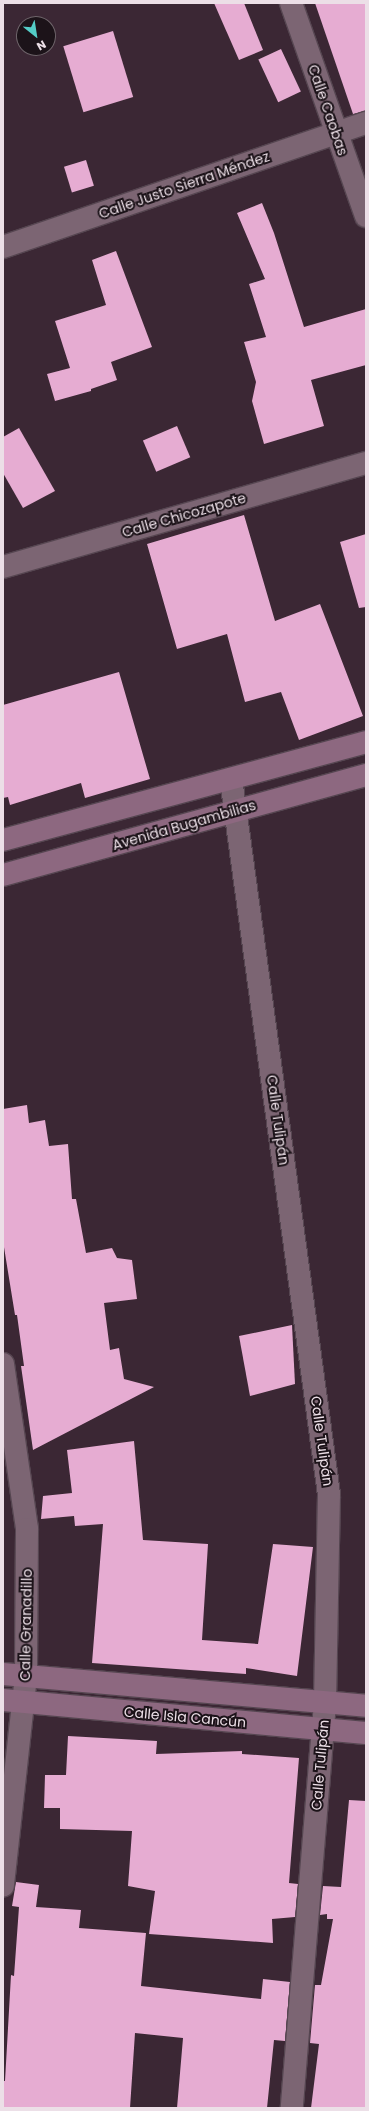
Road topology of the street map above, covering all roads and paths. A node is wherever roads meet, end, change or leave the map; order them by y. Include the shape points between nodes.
1 (291, 3) edge
2 (366, 123) edge
3 (336, 133) junction
4 (366, 216) edge
5 (3, 247) edge
6 (366, 463) edge
7 (3, 566) edge
8 (366, 742) edge
9 (366, 775) edge
10 (231, 779) junction
11 (236, 810) junction
12 (3, 840) edge
13 (3, 875) edge
14 (3, 1364) edge
15 (3, 1674) edge
16 (26, 1676) junction
17 (13, 1701) edge
18 (325, 1703) junction
19 (366, 1706) edge
20 (323, 1729) junction
21 (366, 1733) edge
22 (3, 1886) edge
23 (292, 2108) edge

1 - 3 street, Calle Caobas
2 - 3 street, Calle Justo Sierra Méndez
3 - 4 street, Calle Caobas
3 - 5 street, Calle Justo Sierra Méndez
6 - 7 street, Calle Chicozapote
8 - 10 main road
9 - 11 main road, Avenida Bugambilias
10 - 11 street, Calle Tulipán
10 - 12 main road
11 - 13 main road, Avenida Bugambilias
11 - 18 street, Calle Tulipán via 329,1494
14 - 16 street, Calle Granadillo via 27,1529
15 - 16 main road, Calle Isla Cancún
16 - 17 street, Calle Granadillo
16 - 18 main road, Calle Isla Cancún
17 - 20 main road, Calle Isla Cancún
17 - 22 street, Calle Granadillo
18 - 19 main road, Calle Isla Cancún
18 - 20 street, Calle Tulipán
20 - 21 main road, Calle Isla Cancún
20 - 23 street, Calle Tulipán

